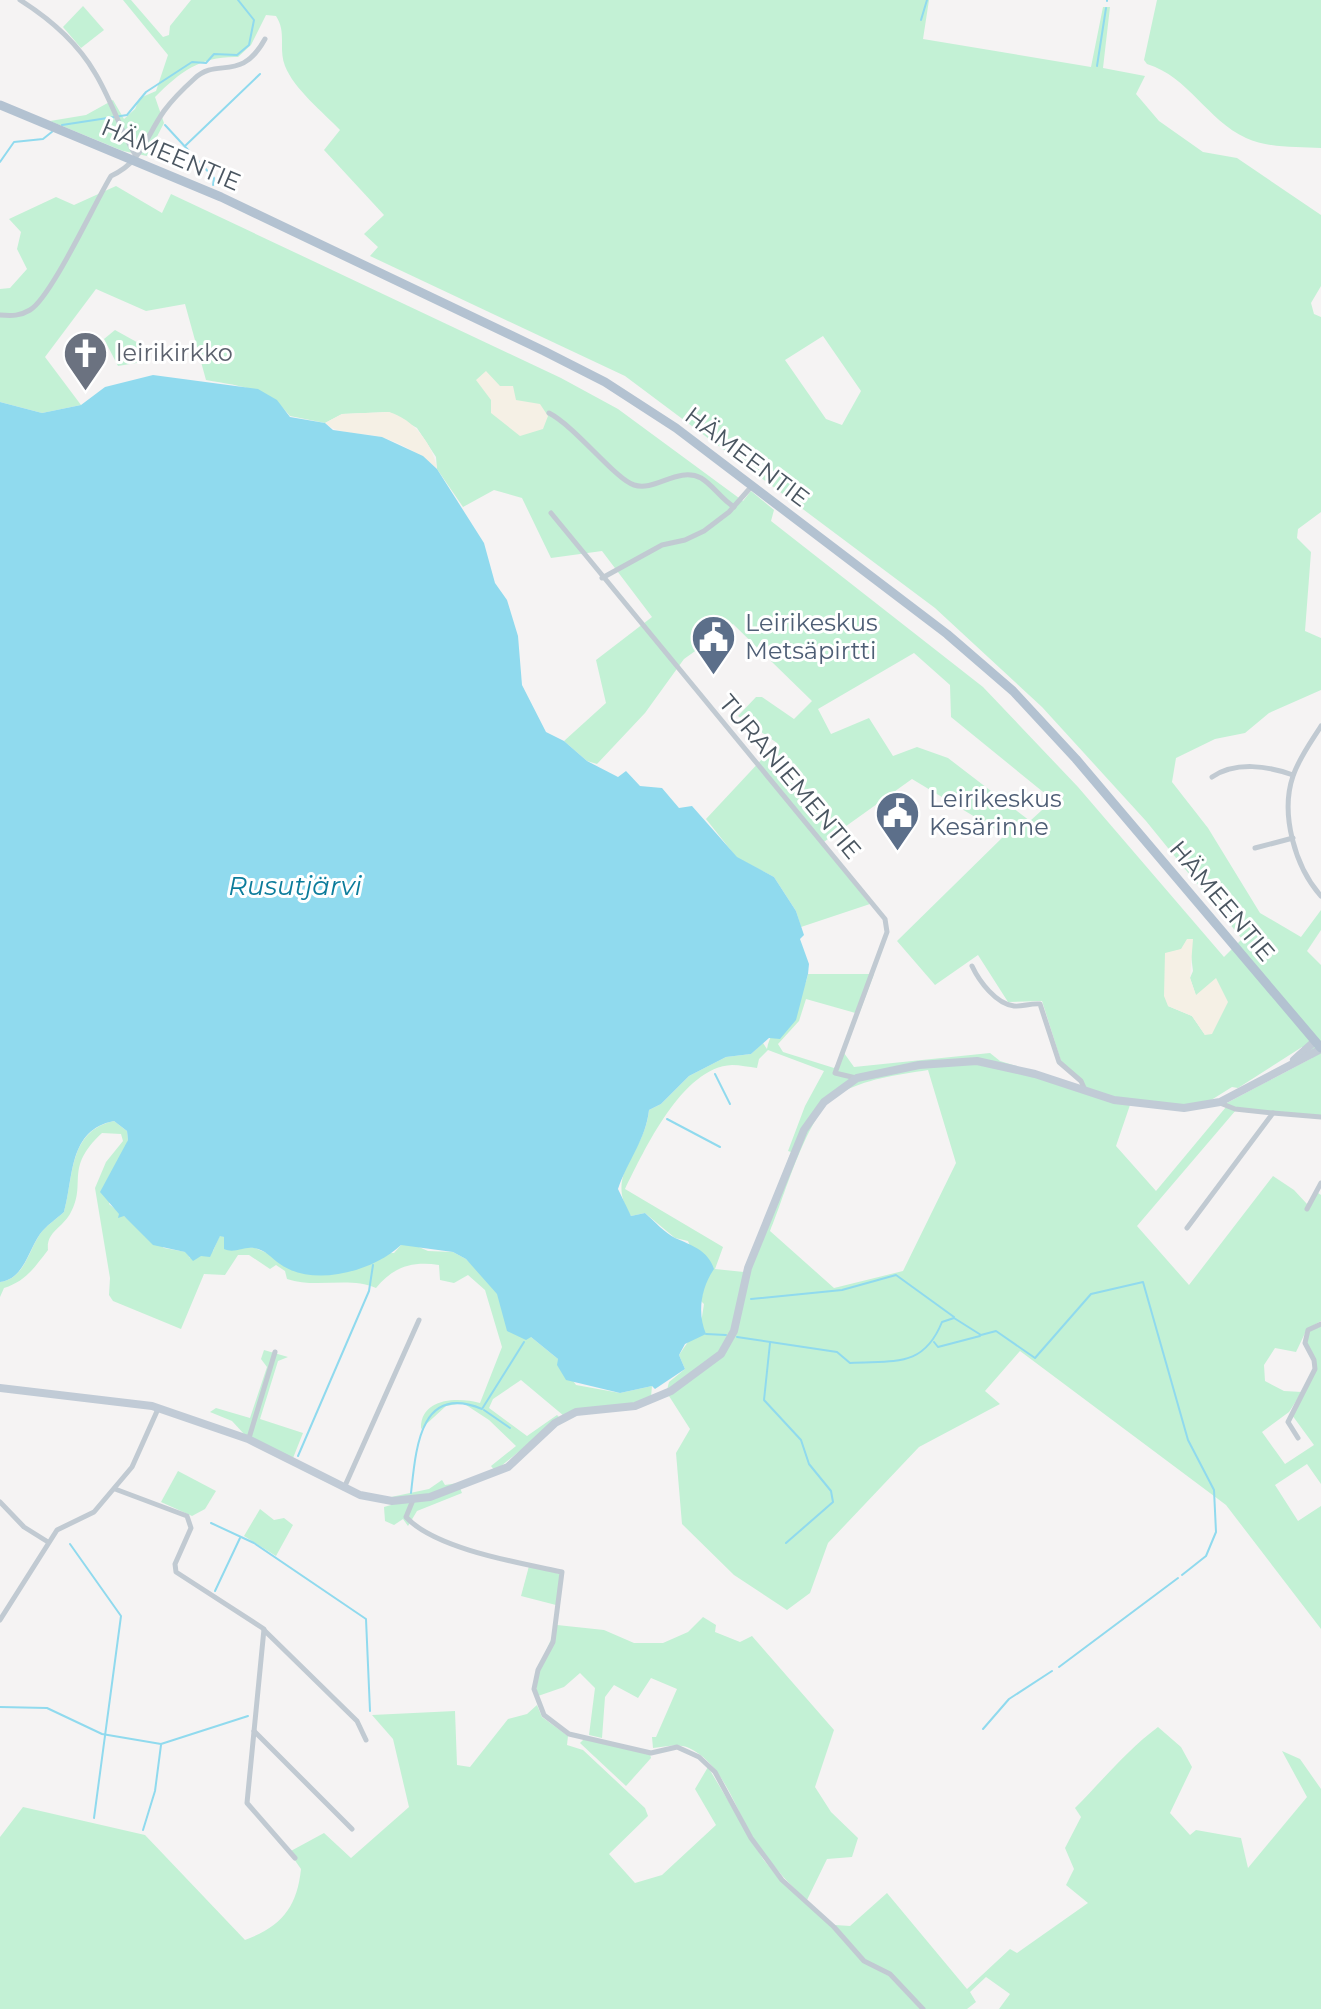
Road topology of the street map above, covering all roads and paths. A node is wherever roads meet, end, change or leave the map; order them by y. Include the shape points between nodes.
1 (20, 0) edge
2 (265, 39) dead end
3 (0, 105) edge
4 (135, 158) junction
5 (0, 315) edge
6 (549, 413) dead end
7 (752, 486) junction
8 (734, 507) junction
9 (551, 513) dead end
10 (602, 578) junction
11 (1321, 726) edge
12 (1293, 775) junction
13 (1212, 777) dead end
14 (1293, 838) junction
15 (1255, 848) dead end
16 (1321, 896) edge
17 (972, 966) dead end
18 (1319, 1046) edge
19 (857, 1078) junction
20 (1085, 1091) junction
21 (1220, 1102) junction
22 (1273, 1113) junction
23 (1321, 1117) edge
24 (1321, 1183) edge
25 (1307, 1209) dead end
26 (1187, 1228) dead end
27 (419, 1320) dead end
28 (1321, 1324) edge
29 (275, 1352) dead end
30 (0, 1388) edge
31 (158, 1408) junction
32 (1298, 1438) dead end
33 (248, 1439) junction
34 (115, 1489) junction
35 (344, 1489) junction
36 (413, 1500) junction
37 (392, 1501) junction
38 (0, 1502) edge
39 (406, 1509) junction
40 (48, 1542) junction
41 (0, 1620) edge
42 (264, 1629) junction
43 (253, 1730) junction
44 (366, 1740) dead end
45 (352, 1829) dead end
46 (295, 1858) dead end
47 (923, 2009) edge

1 - 4 street via 80,51
2 - 4 street via 240,67 196,77 169,105
3 - 4 main road, HÄMEENTIE
4 - 5 street via 126,170 111,176 34,308 16,316
4 - 7 main road, HÄMEENTIE via 594,376 676,428
6 - 8 street via 584,438 629,483 642,486 689,475 702,479
7 - 8 street
7 - 18 main road, HÄMEENTIE via 947,634 1013,691
8 - 10 street via 695,536 662,545
9 - 10 street, TURANIEMENTIE
10 - 19 street, TURANIEMENTIE via 885,919 887,932 835,1073
11 - 12 street
12 - 13 street via 1234,767
12 - 14 street
14 - 15 street
14 - 16 street via 1307,877
17 - 20 street via 980,982 1004,1003 1040,1004 1059,1062
18 - 21 main road
19 - 20 main road via 977,1061
19 - 36 main road via 824,1102 804,1130 748,1268 734,1331 721,1354 671,1391 635,1406 576,1412 555,1423 499,1472
20 - 21 main road via 1144,1106 1184,1108
21 - 22 street
22 - 23 street
22 - 26 street
24 - 25 street
27 - 35 street
28 - 32 street via 1308,1330 1305,1340 1315,1369 1288,1422
29 - 33 street
30 - 31 main road via 127,1400
31 - 33 main road
31 - 34 street via 139,1455
33 - 35 main road
34 - 40 street via 94,1512 57,1530
34 - 42 street via 187,1516 191,1528 176,1572
35 - 37 main road
36 - 37 main road
36 - 39 street
37 - 39 street
38 - 40 street
39 - 47 street via 411,1523 475,1553 562,1572 553,1642 534,1689 544,1715 569,1734 651,1753 690,1750 715,1772 764,1858 864,1961 890,1974
40 - 41 street
42 - 43 street
42 - 44 street via 357,1721
43 - 45 street
43 - 46 street via 247,1803

